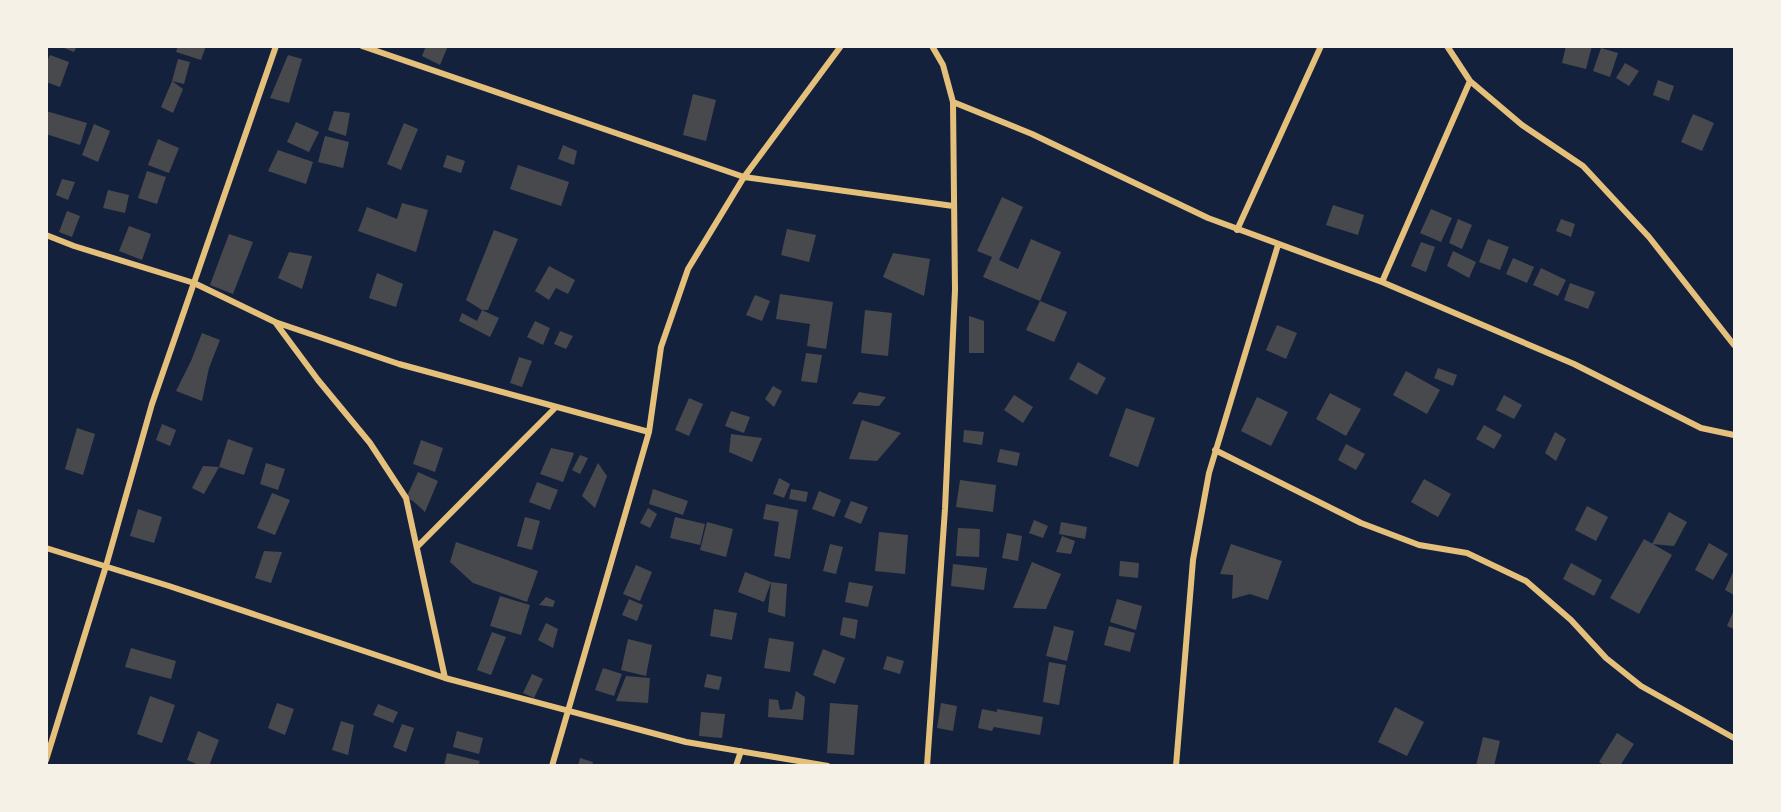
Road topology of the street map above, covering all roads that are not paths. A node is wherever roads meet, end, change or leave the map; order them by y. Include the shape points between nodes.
1 (276, 46) edge
2 (362, 46) edge
3 (841, 46) edge
4 (933, 46) edge
5 (1321, 46) edge
6 (1447, 46) edge
7 (1470, 81) junction
8 (953, 102) junction
9 (744, 177) junction
10 (953, 206) junction
11 (1238, 230) junction
12 (46, 235) edge
13 (1278, 245) junction
14 (1382, 282) junction
15 (195, 283) junction
16 (275, 322) junction
17 (1734, 345) edge
18 (556, 407) junction
19 (649, 432) junction
20 (1734, 435) edge
21 (1215, 450) junction
22 (417, 547) junction
23 (46, 548) edge
24 (106, 566) junction
25 (445, 678) junction
26 (569, 711) junction
27 (1734, 738) edge
28 (741, 751) junction
29 (46, 760) edge
30 (552, 765) edge
31 (736, 765) edge
32 (828, 765) edge
33 (927, 765) edge
34 (1176, 765) edge

1 - 15 street
2 - 9 street
3 - 9 street
4 - 8 street via 943,65
5 - 11 street
6 - 7 street
7 - 14 street
7 - 17 street via 1522,125 1583,166 1649,237
8 - 10 street
8 - 11 street via 1032,134
9 - 10 street
9 - 19 street via 688,269 661,347
10 - 33 street via 955,290 945,509
11 - 13 street
12 - 15 street
13 - 14 street
13 - 21 street
14 - 20 street via 1574,364 1701,428
15 - 16 street
15 - 24 street via 152,404
16 - 18 street via 399,364
16 - 22 street via 370,443 403,492
18 - 19 street
18 - 22 street
19 - 26 street
21 - 27 street via 1361,523 1419,545 1467,553 1526,581 1641,687
21 - 34 street via 1193,560
22 - 25 street
23 - 24 street
24 - 25 street
24 - 29 street
25 - 26 street
26 - 28 street via 686,742
26 - 30 street
28 - 31 street
28 - 32 street

